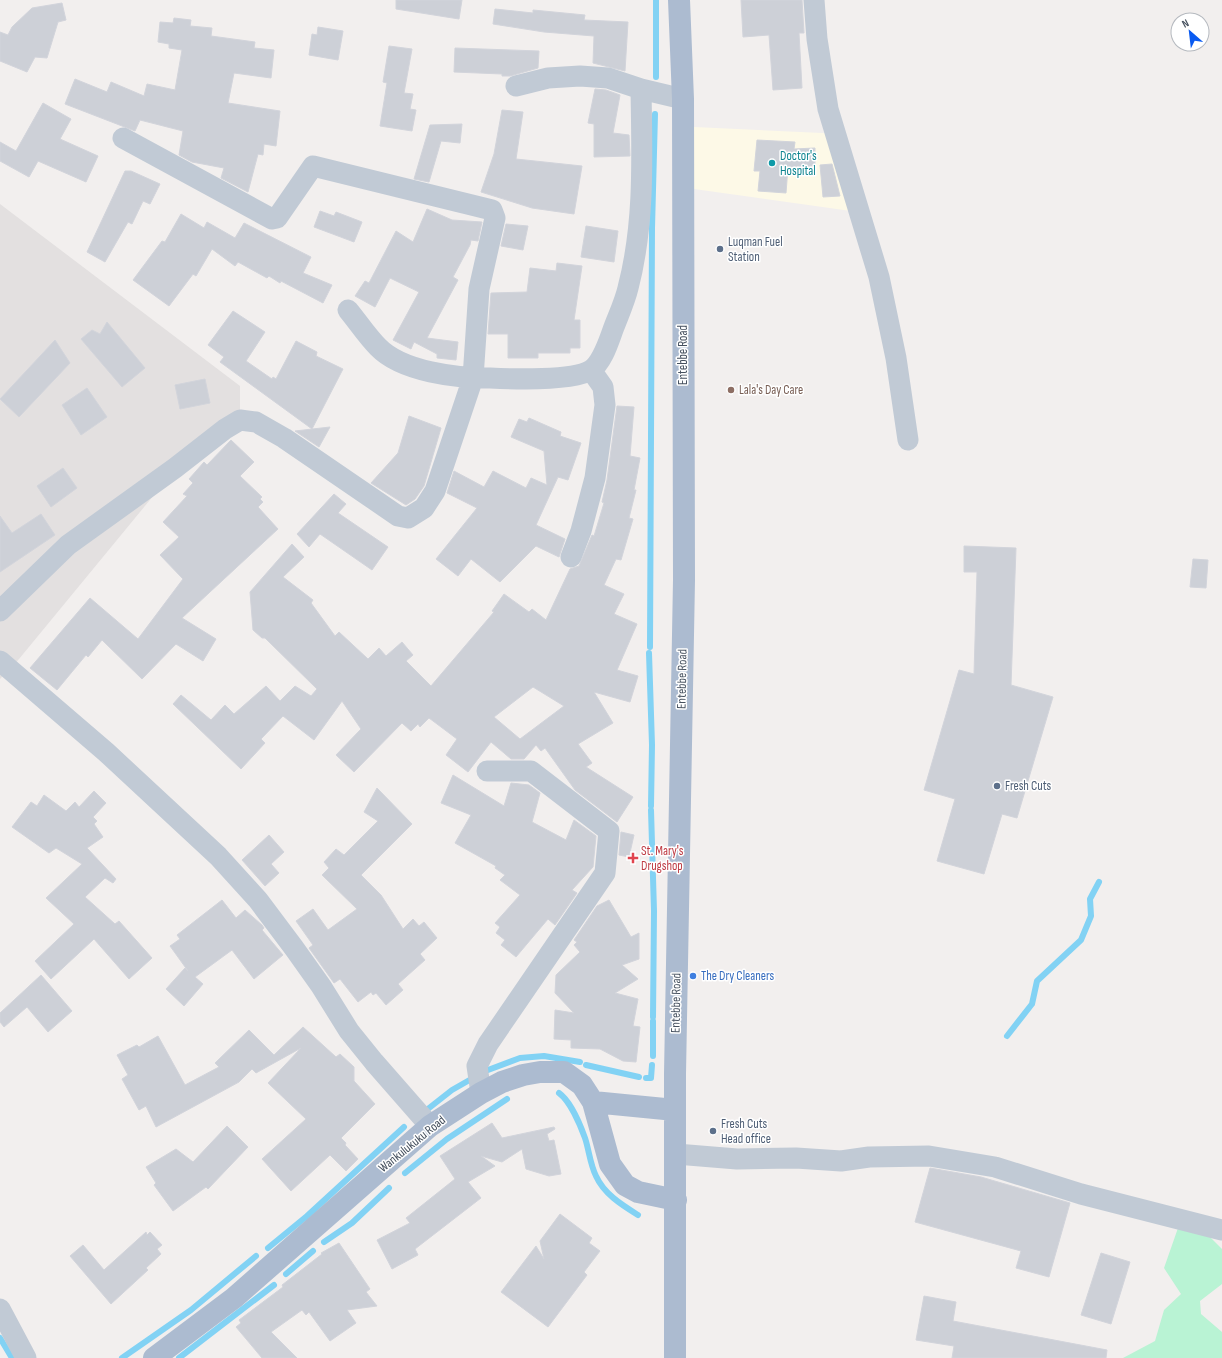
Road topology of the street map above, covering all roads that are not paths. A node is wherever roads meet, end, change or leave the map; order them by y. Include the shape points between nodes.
1 (679, 0) edge
2 (814, 0) edge
3 (516, 86) dead end
4 (641, 89) junction
5 (682, 99) junction
6 (123, 138) dead end
7 (348, 310) dead end
8 (591, 370) junction
9 (473, 378) junction
10 (908, 440) dead end
11 (571, 557) dead end
12 (0, 611) edge
13 (0, 661) edge
14 (487, 771) dead end
15 (481, 1093) junction
16 (595, 1110) junction
17 (675, 1110) junction
18 (430, 1126) junction
19 (676, 1154) junction
20 (676, 1200) junction
21 (1222, 1230) edge
22 (0, 1309) edge
23 (26, 1358) edge
24 (154, 1358) edge
25 (675, 1358) edge

1 - 5 main road, Entebbe Road
2 - 10 street via 817,40 828,109 879,277 896,358
3 - 4 street via 548,78 580,76 608,78
4 - 5 street
4 - 8 street via 642,183 637,242 628,288 609,342
5 - 17 main road, Entebbe Road via 684,580
6 - 9 street via 272,219 278,218 313,166 492,210 495,218 478,302
7 - 9 street via 379,348 401,363 434,372
8 - 9 street via 570,376 529,379
8 - 11 street via 604,387 605,405 595,478 581,531
9 - 12 street via 435,491 424,508 408,518 398,516 284,438 256,422 240,420 68,546
13 - 18 street via 106,752 218,856 258,900 294,948 349,1031
14 - 15 street via 532,771 609,831 605,872 485,1050 477,1066
15 - 16 main road, Wankulukuku Road via 523,1075 564,1072 582,1084
15 - 18 main road, Wankulukuku Road
16 - 17 main road
16 - 20 main road, Wankulukuku Road via 610,1164 625,1185 638,1192
17 - 19 main road, Entebbe Road
18 - 24 main road, Wankulukuku Road via 234,1298
19 - 20 main road, Entebbe Road
19 - 21 street via 737,1159 796,1158 841,1161 869,1157 929,1156 995,1167 1081,1194
20 - 25 main road, Entebbe Road
22 - 23 street

